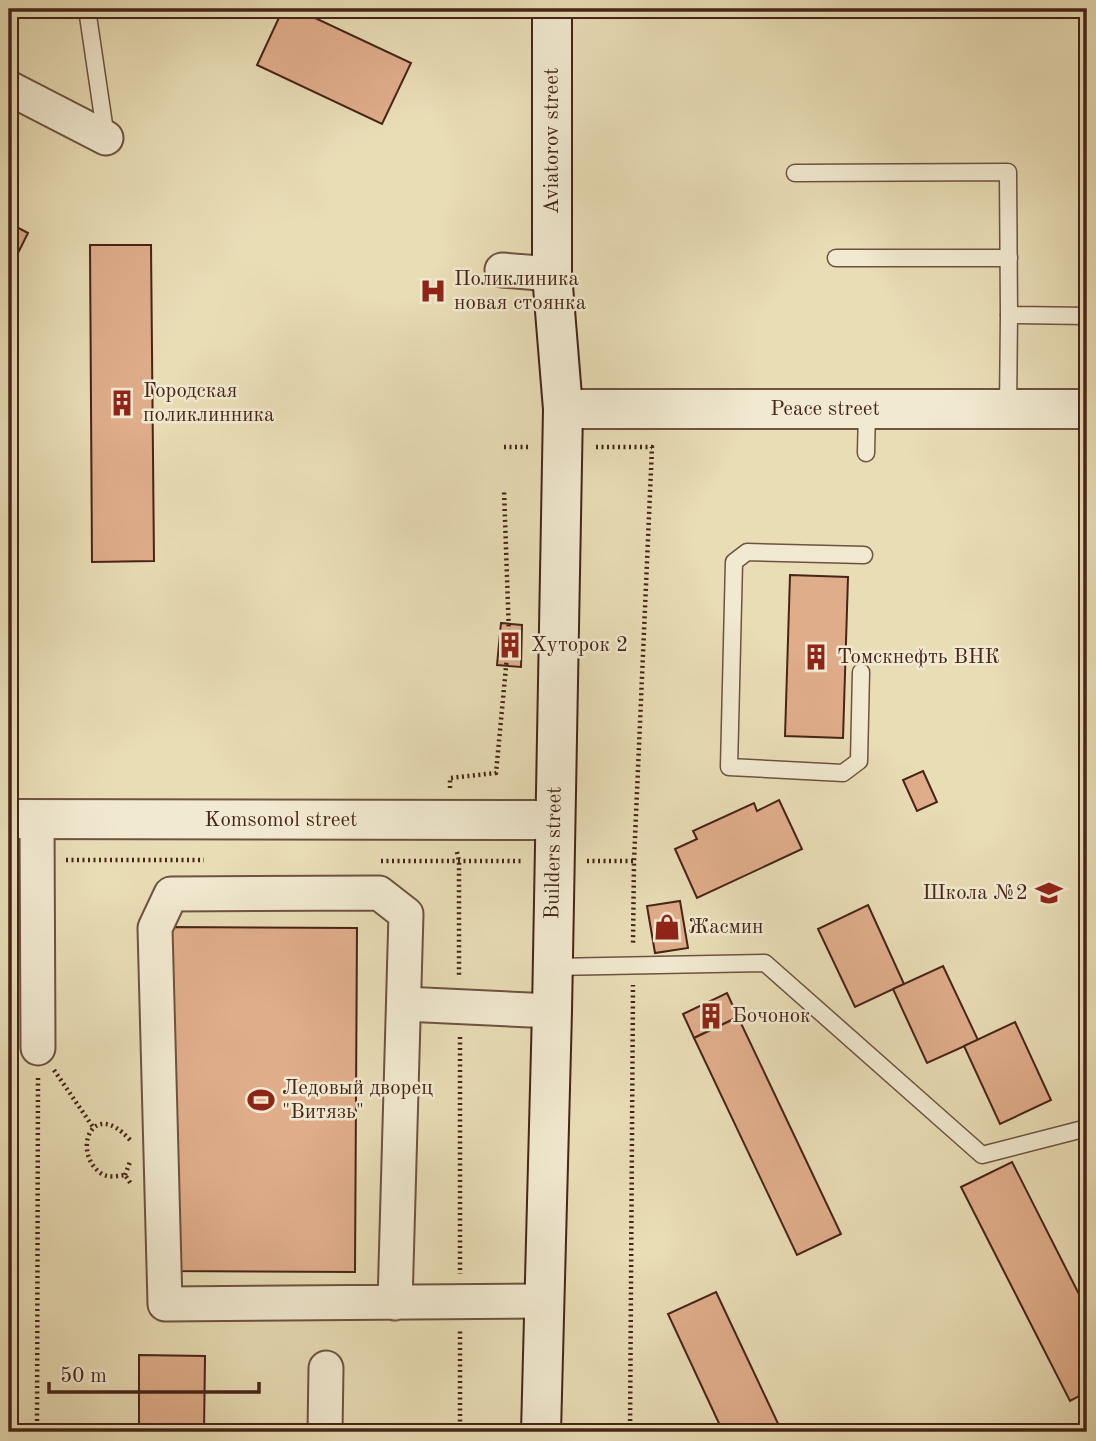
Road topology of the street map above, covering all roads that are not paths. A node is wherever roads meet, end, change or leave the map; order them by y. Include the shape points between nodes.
1 (87, 9) edge
2 (552, 9) edge
3 (9, 88) edge
4 (106, 138) joint
5 (796, 173) dead end
6 (836, 258) dead end
7 (1009, 258) junction
8 (502, 270) dead end
9 (552, 274) junction
10 (1009, 315) junction
11 (1087, 316) edge
12 (867, 409) junction
13 (1008, 409) junction
14 (1087, 409) edge
15 (563, 428) junction
16 (866, 453) dead end
17 (864, 555) dead end
18 (861, 672) dead end
19 (23, 819) edge
20 (554, 820) junction
21 (552, 967) junction
22 (404, 1004) junction
23 (552, 1011) junction
24 (38, 1048) road end
25 (1087, 1129) edge
26 (544, 1301) junction
27 (396, 1303) junction
28 (326, 1368) dead end
29 (325, 1432) edge
30 (541, 1432) edge

1 - 4 lane
2 - 9 main road, Aviatorov street
3 - 4 street
5 - 7 lane via 1008,172
6 - 7 lane
7 - 10 lane
8 - 9 street
9 - 15 main road, Builders street
10 - 11 lane
10 - 13 lane
12 - 13 main road, Peace street
12 - 15 main road, Peace street
12 - 16 lane
13 - 14 main road, Peace street
15 - 20 main road, Builders street
17 - 18 lane via 747,552 734,562 729,767 843,773 859,761
19 - 20 main road, Komsomol street
19 - 24 street
20 - 21 main road, Builders street
21 - 23 main road, Builders street
21 - 25 lane via 765,963 982,1155
22 - 23 street
22 - 27 street
22 - 27 street via 406,914 379,893 171,894 155,928 165,1304
23 - 26 main road, Builders street
26 - 27 street
26 - 30 main road, Builders street
28 - 29 street

